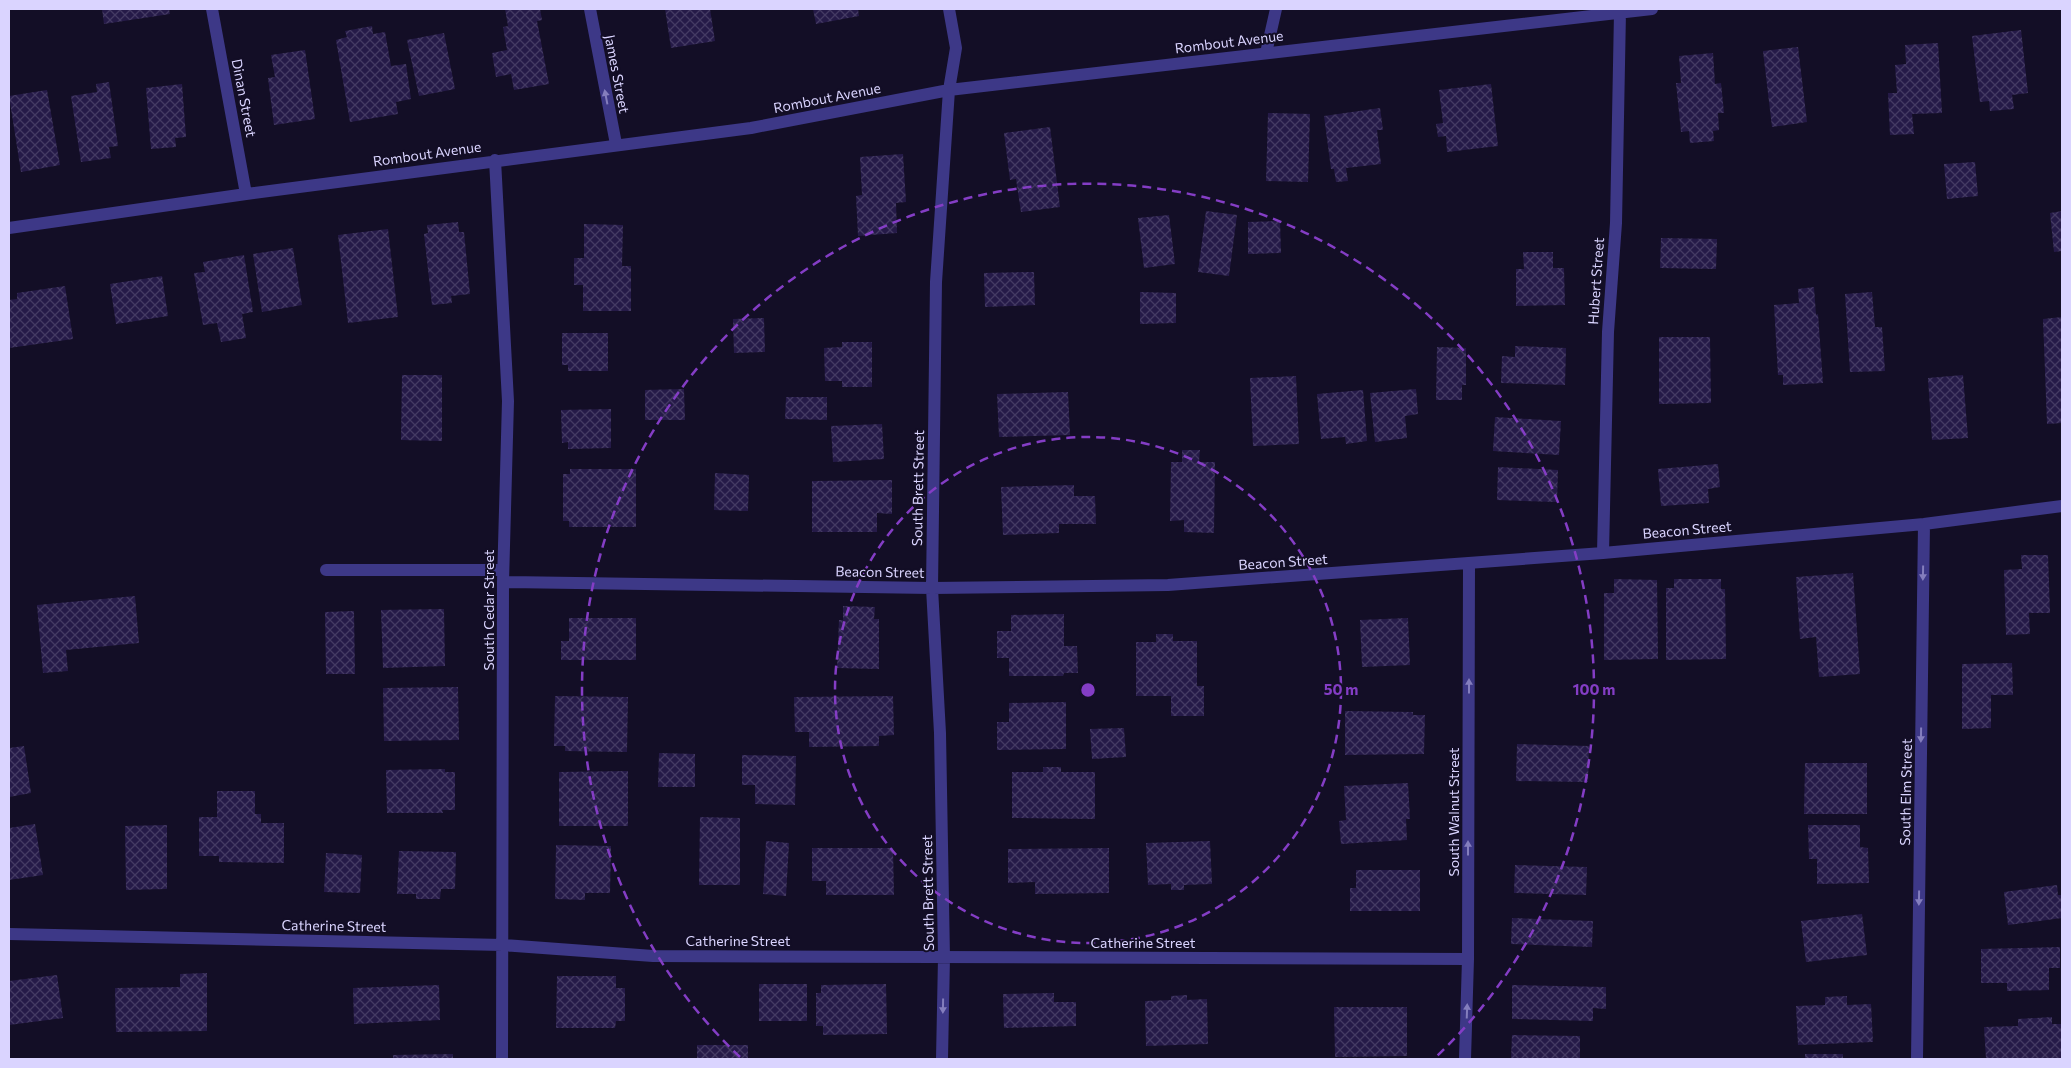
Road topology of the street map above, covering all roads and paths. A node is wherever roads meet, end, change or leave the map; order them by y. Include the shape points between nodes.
1 (212, 9) edge
2 (590, 9) edge
3 (949, 9) edge
4 (1276, 9) edge
5 (1652, 9) edge
6 (1620, 12) junction
7 (1568, 13) edge
8 (1266, 53) junction
9 (949, 90) junction
10 (616, 144) junction
11 (495, 160) junction
12 (246, 194) junction
13 (9, 228) edge
14 (2062, 506) edge
15 (1924, 524) junction
16 (1603, 553) junction
17 (1469, 564) junction
18 (326, 570) dead end
19 (503, 576) junction
20 (932, 588) junction
21 (9, 934) edge
22 (503, 945) junction
23 (944, 957) junction
24 (1468, 959) junction
25 (502, 1059) edge
26 (942, 1059) edge
27 (1465, 1059) edge
28 (1917, 1059) edge

1 - 12 street, Dinan Street
10 -> 2 street, James Street
3 - 9 street, South Brett Street via 956,48
4 - 8 street
5 - 6 street, Rombout Avenue
6 - 7 street, Rombout Avenue
6 - 16 street, Hubert Street via 1616,224 1608,332
7 - 8 street, Rombout Avenue
8 - 9 street, Rombout Avenue
9 - 10 street, Rombout Avenue via 751,128
9 - 20 street, South Brett Street via 936,282
10 - 11 street, Rombout Avenue
11 - 12 street, Rombout Avenue
11 - 19 street, South Cedar Street via 508,401
12 - 13 street, Rombout Avenue
14 - 15 street, Beacon Street
15 - 16 street, Beacon Street
15 -> 28 street, South Elm Street
16 - 17 street, Beacon Street
17 - 20 street, Beacon Street via 1168,585
24 -> 17 street, South Walnut Street
18 - 19 street, Beacon Street
19 - 20 street, Beacon Street
19 - 22 street, South Cedar Street
20 - 23 street, South Brett Street via 940,733
21 - 22 street, Catherine Street
22 - 23 street, Catherine Street via 653,956
22 - 25 street, South Cedar Street
23 - 24 street, Catherine Street
23 -> 26 street, South Brett Street
27 -> 24 street, South Walnut Street

